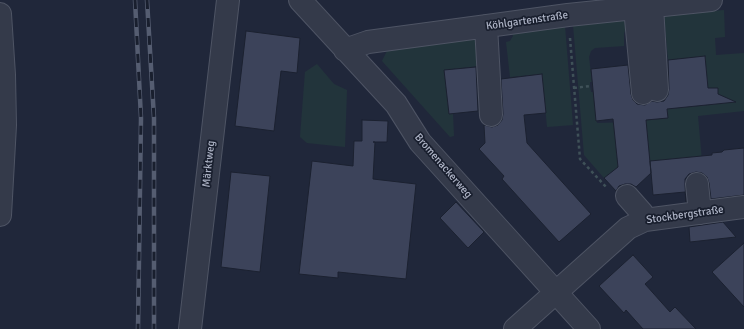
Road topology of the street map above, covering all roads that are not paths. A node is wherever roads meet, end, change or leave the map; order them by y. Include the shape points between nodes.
1 (228, 0) edge
2 (300, 0) edge
3 (711, 0) edge
4 (610, 5) edge
5 (643, 7) junction
6 (0, 14) edge
7 (491, 26) junction
8 (345, 50) junction
9 (650, 92) dead end
10 (498, 114) dead end
11 (697, 184) dead end
12 (619, 195) road end
13 (744, 207) edge
14 (700, 214) junction
15 (0, 215) edge
16 (645, 220) junction
17 (555, 292) junction
18 (190, 329) edge
19 (516, 329) edge
20 (589, 329) edge

1 - 18 street, Märktweg
2 - 8 street, Bromenackerweg
3 - 5 street, Köhlgartenstraße
4 - 5 street, Köhlgartenstraße
4 - 7 street, Köhlgartenstraße via 568,15
5 - 9 street
6 - 15 street via 5,125
7 - 8 street, Köhlgartenstraße via 368,42
7 - 10 street
8 - 17 street, Bromenackerweg via 396,104 420,142
11 - 14 street
12 - 16 street via 642,213
13 - 14 street, Stockbergstraße
14 - 16 street, Stockbergstraße
16 - 17 street, Stockbergstraße via 628,228
17 - 19 street, Stockbergstraße
17 - 20 street, Bromenackerweg

